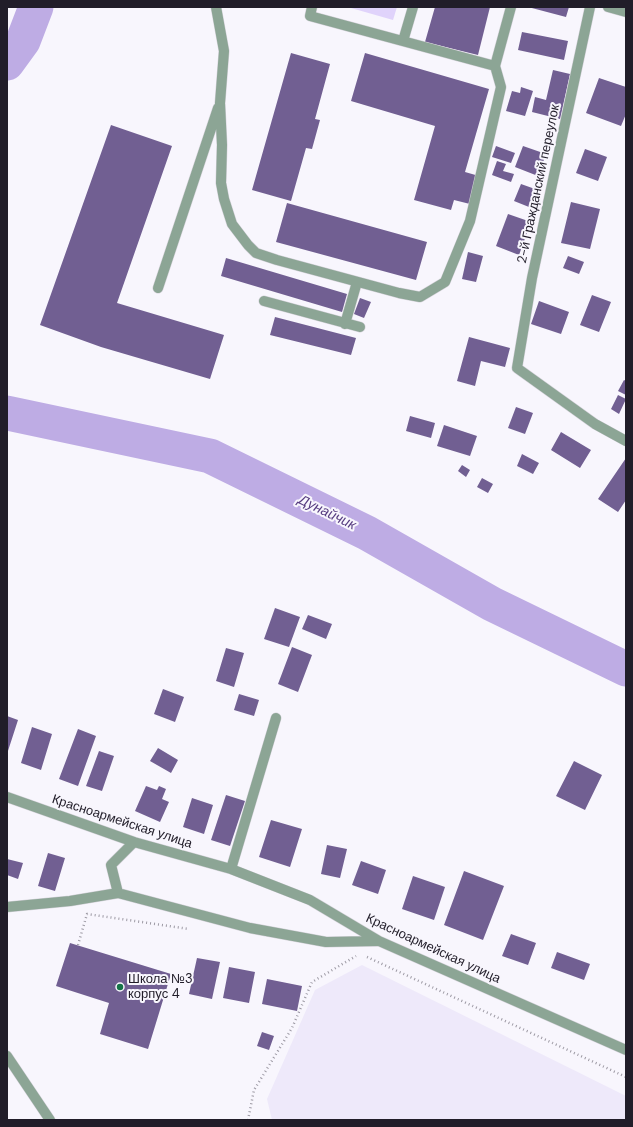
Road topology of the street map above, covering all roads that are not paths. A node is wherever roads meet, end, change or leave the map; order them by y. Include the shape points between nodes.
1 (216, 7) edge
2 (312, 7) edge
3 (413, 7) edge
4 (511, 7) edge
5 (590, 7) edge
6 (608, 7) edge
7 (626, 12) edge
8 (403, 41) junction
9 (496, 66) junction
10 (220, 103) junction
11 (357, 282) junction
12 (158, 288) dead end
13 (264, 301) dead end
14 (345, 324) junction
15 (360, 327) dead end
16 (626, 441) edge
17 (276, 718) dead end
18 (7, 797) edge
19 (134, 842) junction
20 (231, 869) junction
21 (118, 893) junction
22 (7, 907) edge
23 (379, 941) junction
24 (626, 1050) edge
25 (7, 1056) edge
26 (50, 1120) edge

1 - 10 street via 224,51
2 - 8 street via 310,16
3 - 8 street
4 - 9 street
5 - 16 street, 2-й Гражданский переулок via 532,278 517,368 595,424
6 - 7 street
8 - 9 street
9 - 11 street via 501,86 470,221 445,282 420,297
10 - 11 street via 221,183 232,224 239,234 256,253
10 - 12 street
11 - 14 street
13 - 14 street
14 - 15 street
17 - 20 street
18 - 19 street, Красноармейская улица
19 - 20 street, Красноармейская улица
19 - 21 street via 111,865
20 - 23 street, Красноармейская улица via 310,900
21 - 22 street
21 - 23 street via 250,928 326,942
23 - 24 street, Красноармейская улица
25 - 26 street

